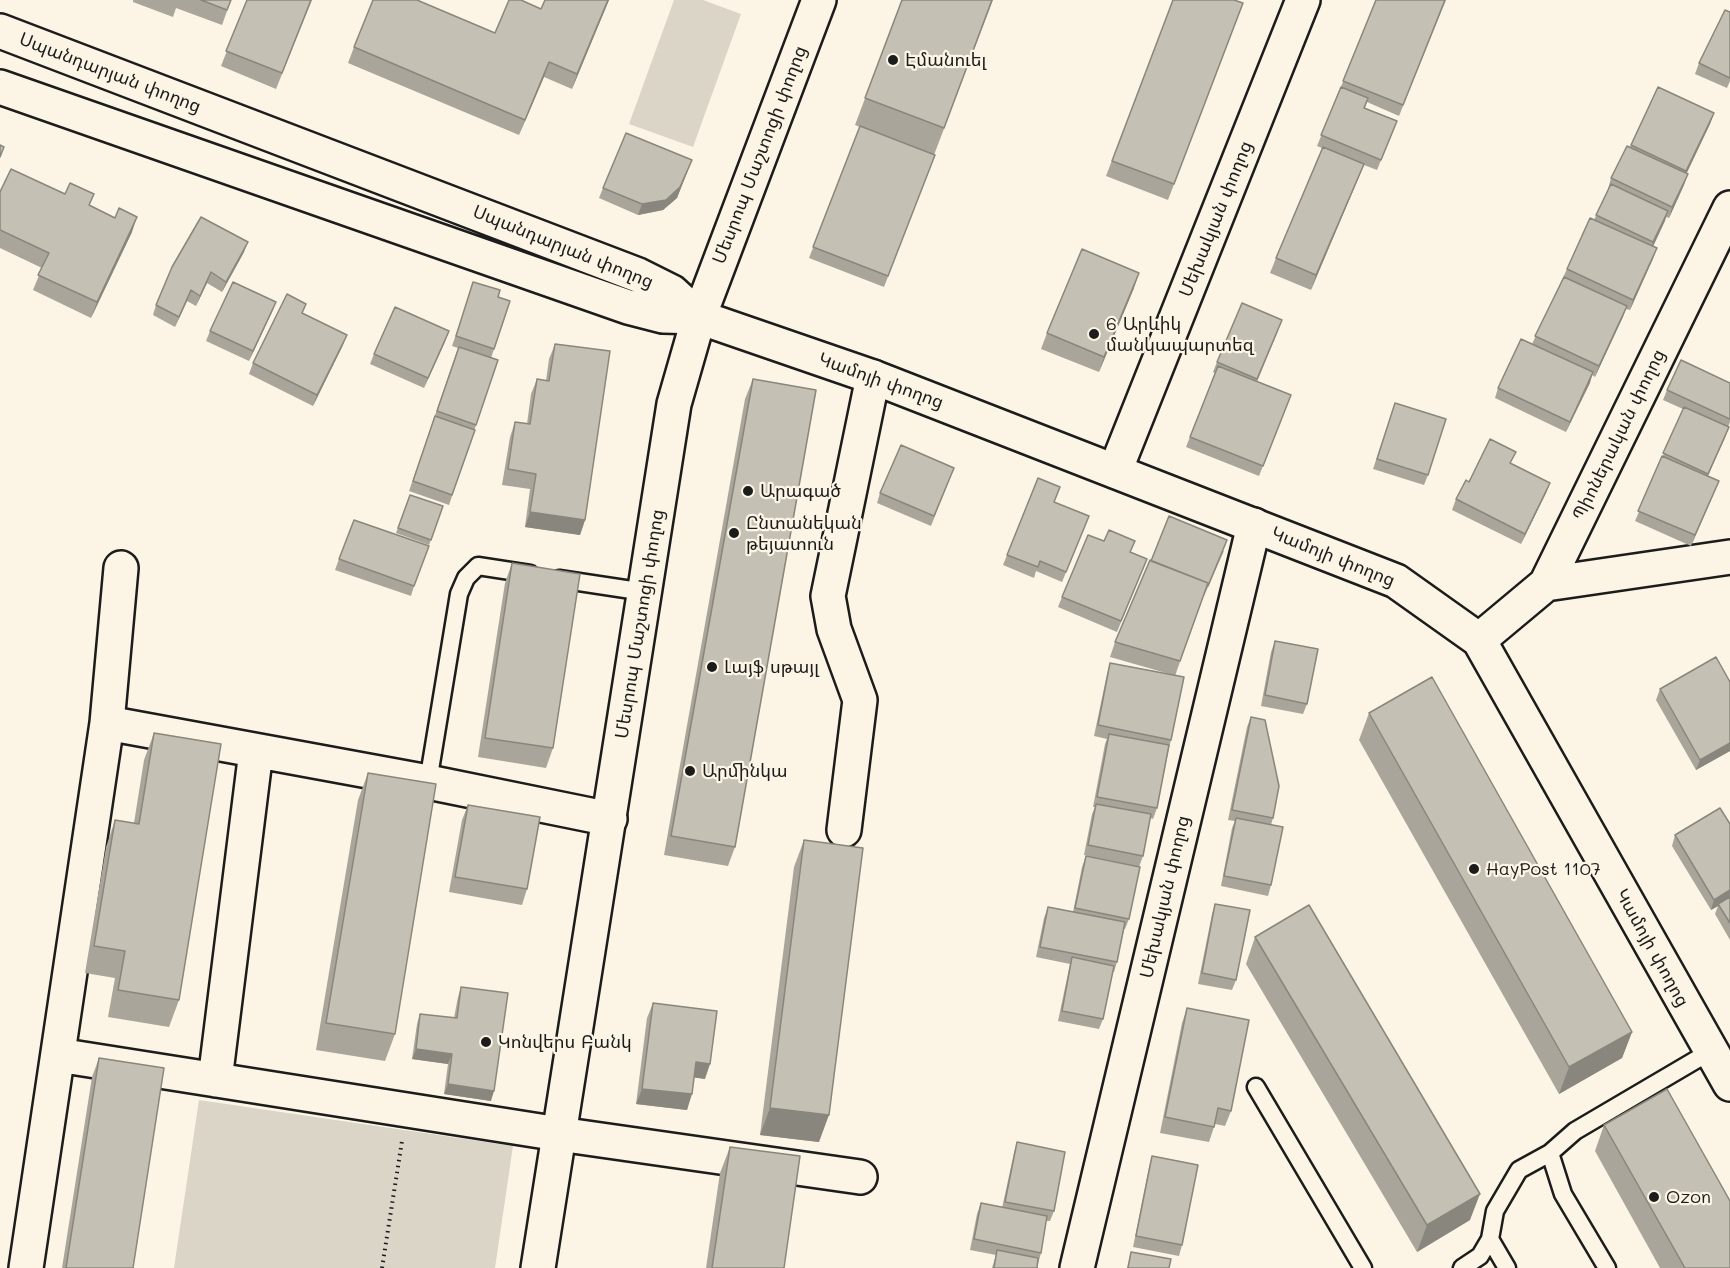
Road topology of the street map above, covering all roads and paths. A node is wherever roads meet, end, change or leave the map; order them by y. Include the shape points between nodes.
1 (819, 0) edge
2 (1303, 0) edge
3 (0, 30) edge
4 (0, 87) edge
5 (1730, 208) edge
6 (699, 317) junction
7 (873, 377) junction
8 (1115, 471) junction
9 (1254, 525) junction
10 (1730, 557) edge
11 (121, 568) dead end
12 (1546, 584) junction
13 (645, 592) junction
14 (1479, 640) junction
15 (107, 723) junction
16 (256, 750) junction
17 (428, 782) junction
18 (610, 819) junction
19 (844, 830) dead end
20 (1711, 1051) junction
21 (58, 1055) junction
22 (214, 1080) junction
23 (1730, 1084) edge
24 (1256, 1087) dead end
25 (407, 1110) junction
26 (559, 1134) junction
27 (1550, 1153) junction
28 (860, 1177) dead end
29 (1490, 1239) junction
30 (26, 1268) edge
31 (382, 1268) edge
32 (538, 1268) edge
33 (1077, 1268) edge
34 (1363, 1268) edge
35 (1462, 1268) edge
36 (1507, 1268) edge
37 (1607, 1268) edge

1 - 6 street, Մեսրոպ Մաշտոցի փողոց
2 - 8 street, Մեխակյան փողոց
3 - 6 street, Սպանդարյան փողոց via 638,274 672,292
4 - 6 street, Սպանդարյան փողոց via 628,307 663,316
5 - 12 street, Պիոներական փողոց
6 - 7 street, Կամոյի փողոց
6 - 13 street, Մեսրոպ Մաշտոցի փողոց via 674,404
7 - 8 street, Կամոյի փողոց
7 - 19 street via 828,596 834,629 860,700
8 - 9 street, Կամոյի փողոց
9 - 14 street, Կամոյի փողոց via 1396,581
9 - 33 street, Մեխակյան փողոց
10 - 12 street
11 - 15 street
12 - 14 street, Պիոներական փողոց
13 - 17 lane via 478,566 466,578 459,594
13 - 18 street, Մեսրոպ Մաշտոցի փողոց
14 - 20 street, Կամոյի փողոց
15 - 16 street
15 - 21 street
16 - 17 street
16 - 22 street
17 - 18 street
18 - 26 street, Մեսրոպ Մաշտոցի փողոց
20 - 23 street, Կամոյի փողոց
20 - 27 lane via 1575,1131
21 - 22 street
21 - 30 street
22 - 25 street
24 - 34 lane
25 - 26 street
25 - 31 path
26 - 28 street
26 - 32 street, Մեսրոպ Մաշտոցի փողոց
27 - 29 lane via 1520,1170 1495,1210
27 - 37 lane via 1563,1194
29 - 35 lane via 1480,1256
29 - 36 lane

